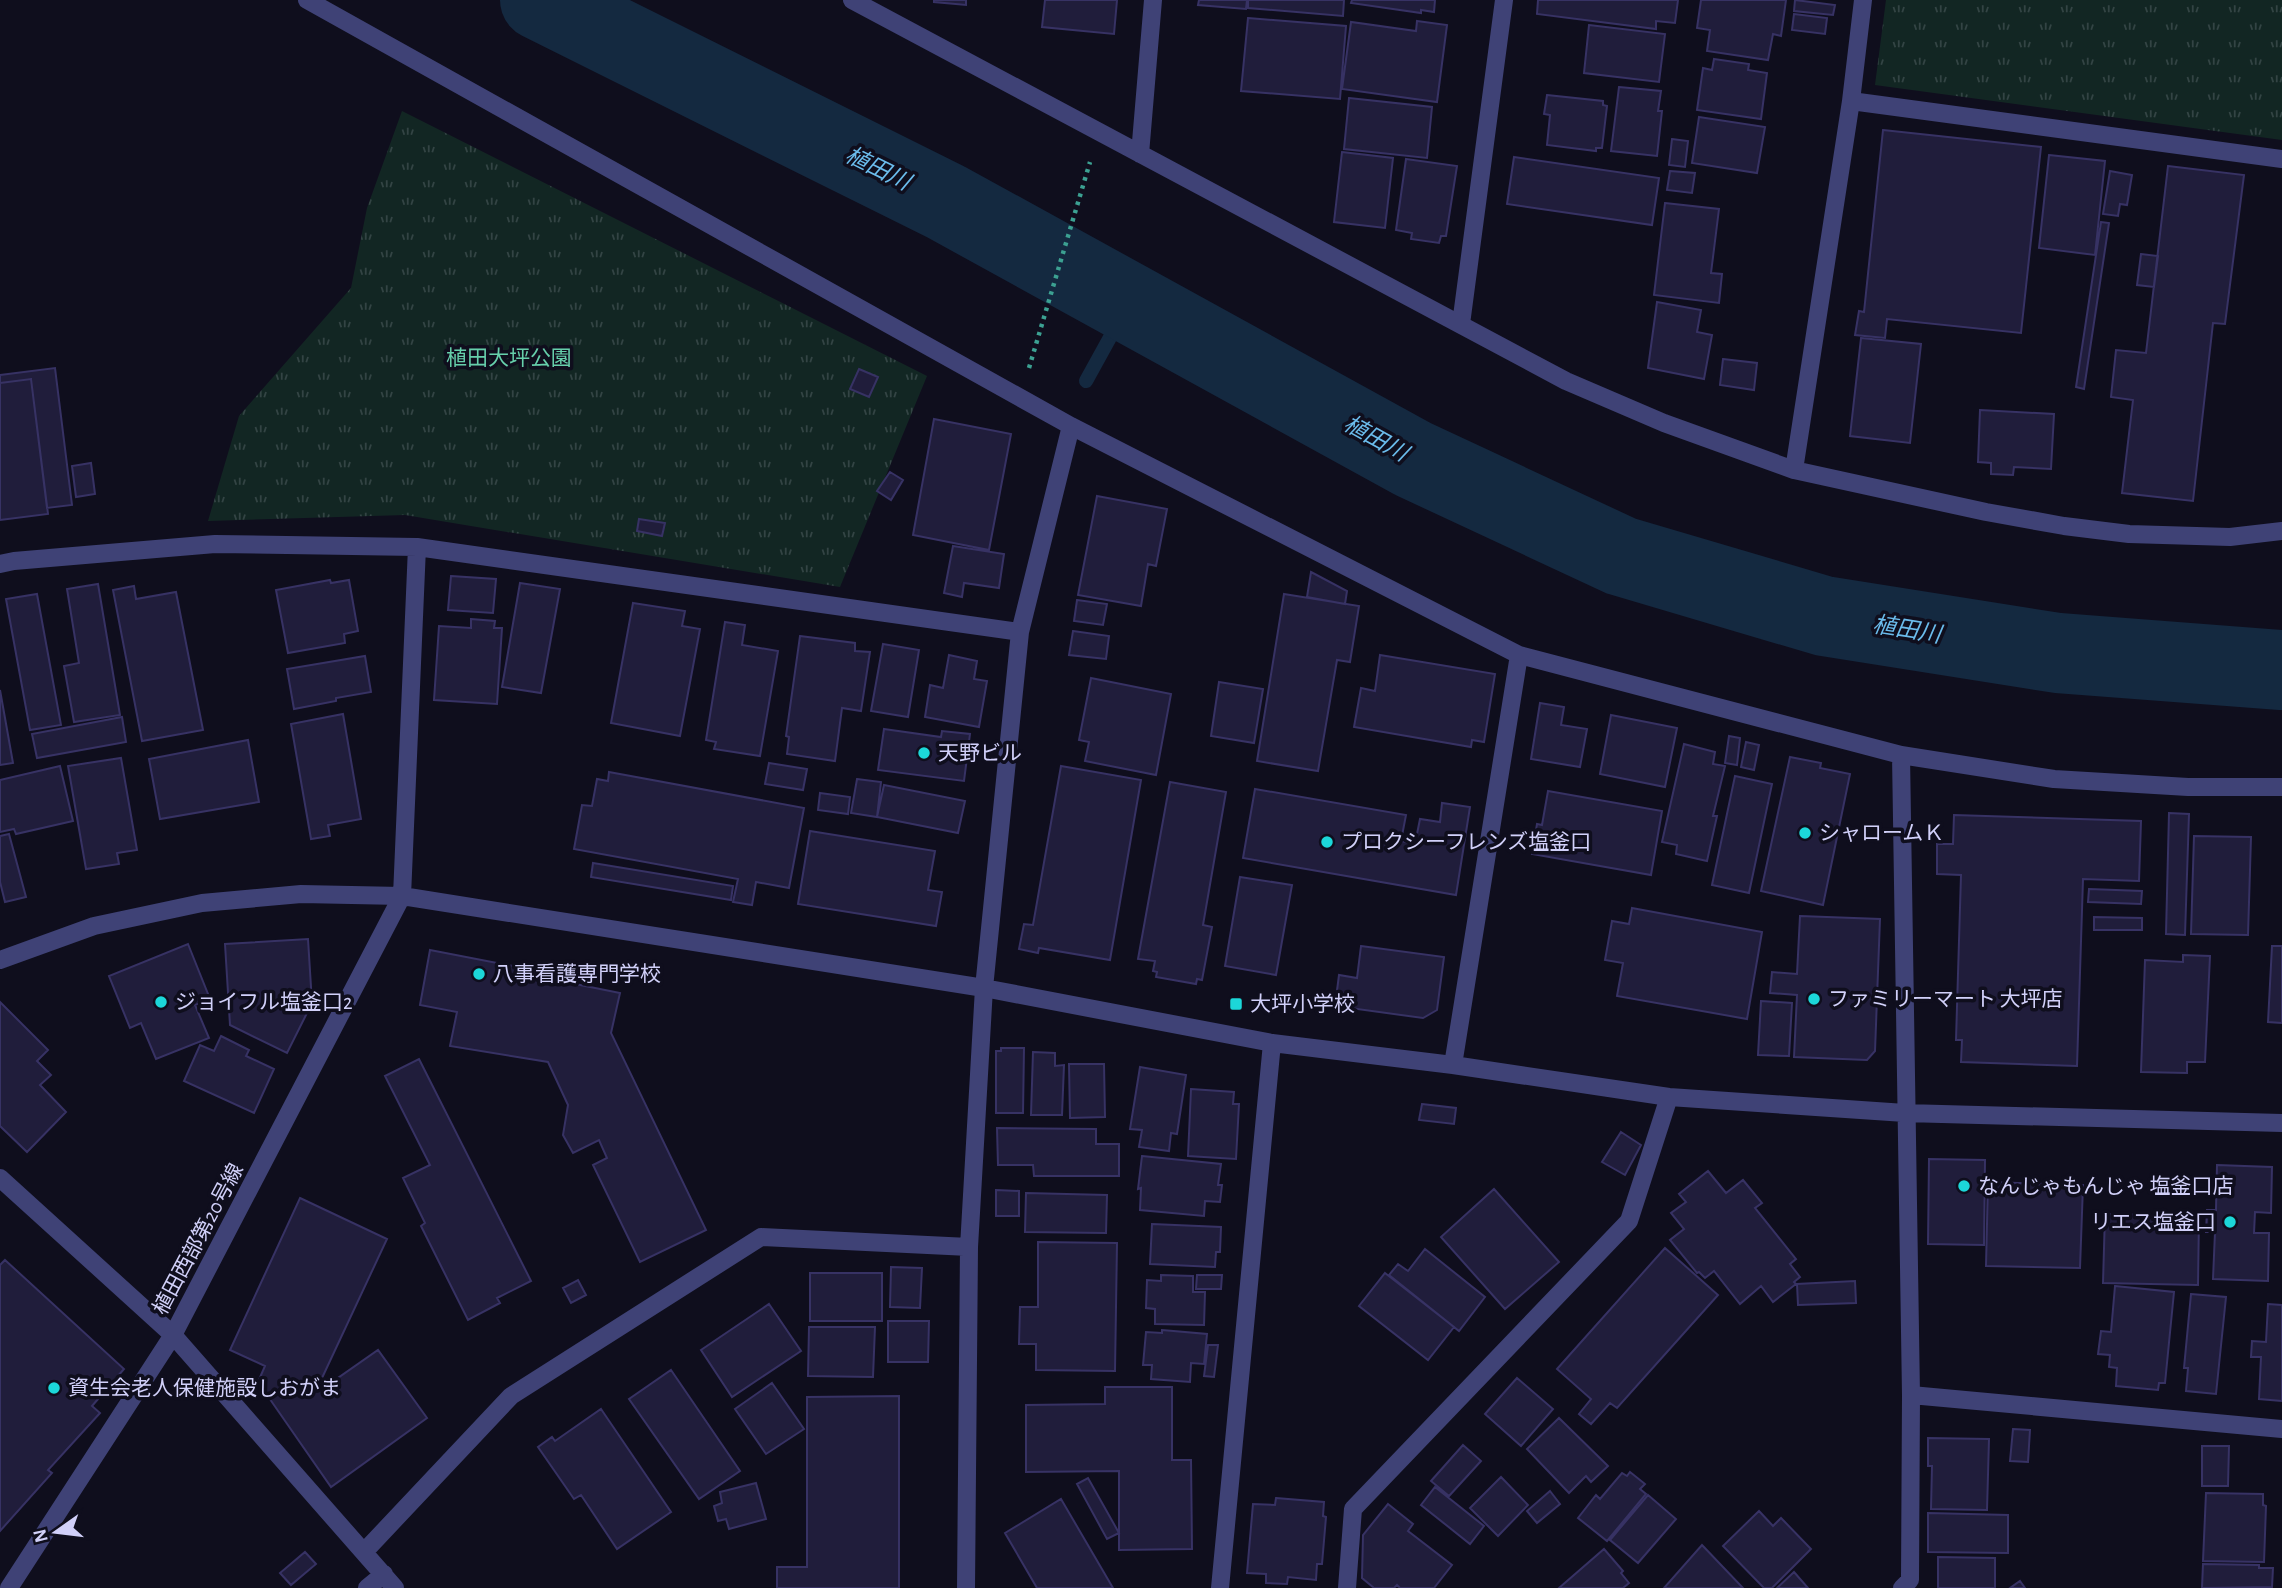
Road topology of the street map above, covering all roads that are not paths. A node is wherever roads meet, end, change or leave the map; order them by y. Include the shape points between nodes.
1 (307, 0) edge
2 (852, 0) edge
3 (1153, 0) edge
4 (1504, 0) edge
5 (1863, 0) edge
6 (1851, 101) junction
7 (1140, 154) junction
8 (2282, 159) edge
9 (1461, 324) junction
10 (1071, 426) junction
11 (1794, 470) junction
12 (2282, 531) edge
13 (417, 547) junction
14 (0, 564) edge
15 (1020, 632) junction
16 (1519, 655) junction
17 (1901, 755) junction
18 (2282, 787) edge
19 (402, 896) junction
20 (0, 960) edge
21 (984, 988) junction
22 (1272, 1043) junction
23 (1453, 1065) junction
24 (1669, 1097) junction
25 (1905, 1113) junction
26 (2282, 1124) edge
27 (0, 1178) edge
28 (969, 1247) junction
29 (173, 1335) junction
30 (1911, 1395) junction
31 (2282, 1429) edge
32 (364, 1552) junction
33 (384, 1573) junction
34 (9, 1588) edge
35 (367, 1588) edge
36 (395, 1588) edge
37 (966, 1588) edge
38 (1220, 1588) edge
39 (1347, 1588) edge
40 (1902, 1588) edge

1 - 10 street
2 - 7 street
3 - 7 street
4 - 9 street
5 - 6 street
6 - 8 street
6 - 11 street
7 - 9 street
9 - 11 street via 1566,381 1664,424
10 - 15 street
10 - 16 street
11 - 12 street via 2064,526 2129,534 2230,537
13 - 14 street via 215,544
13 - 15 street
13 - 19 street
15 - 21 street
16 - 17 street
16 - 23 street
17 - 18 street via 2054,779
17 - 25 street
19 - 20 street via 301,894 202,902 94,926
19 - 21 street
19 - 29 street, 植田西部第20号線
21 - 22 street
21 - 28 street
22 - 23 street
22 - 38 street
23 - 24 street
24 - 25 street
24 - 39 street via 1629,1221 1353,1509
25 - 26 street
25 - 30 street
27 - 29 street
28 - 32 street via 761,1237 512,1396
28 - 37 street
29 - 32 street
29 - 34 street, 植田西部第20号線
30 - 31 street
30 - 40 street via 1910,1580
32 - 33 street
33 - 35 street
33 - 36 street

